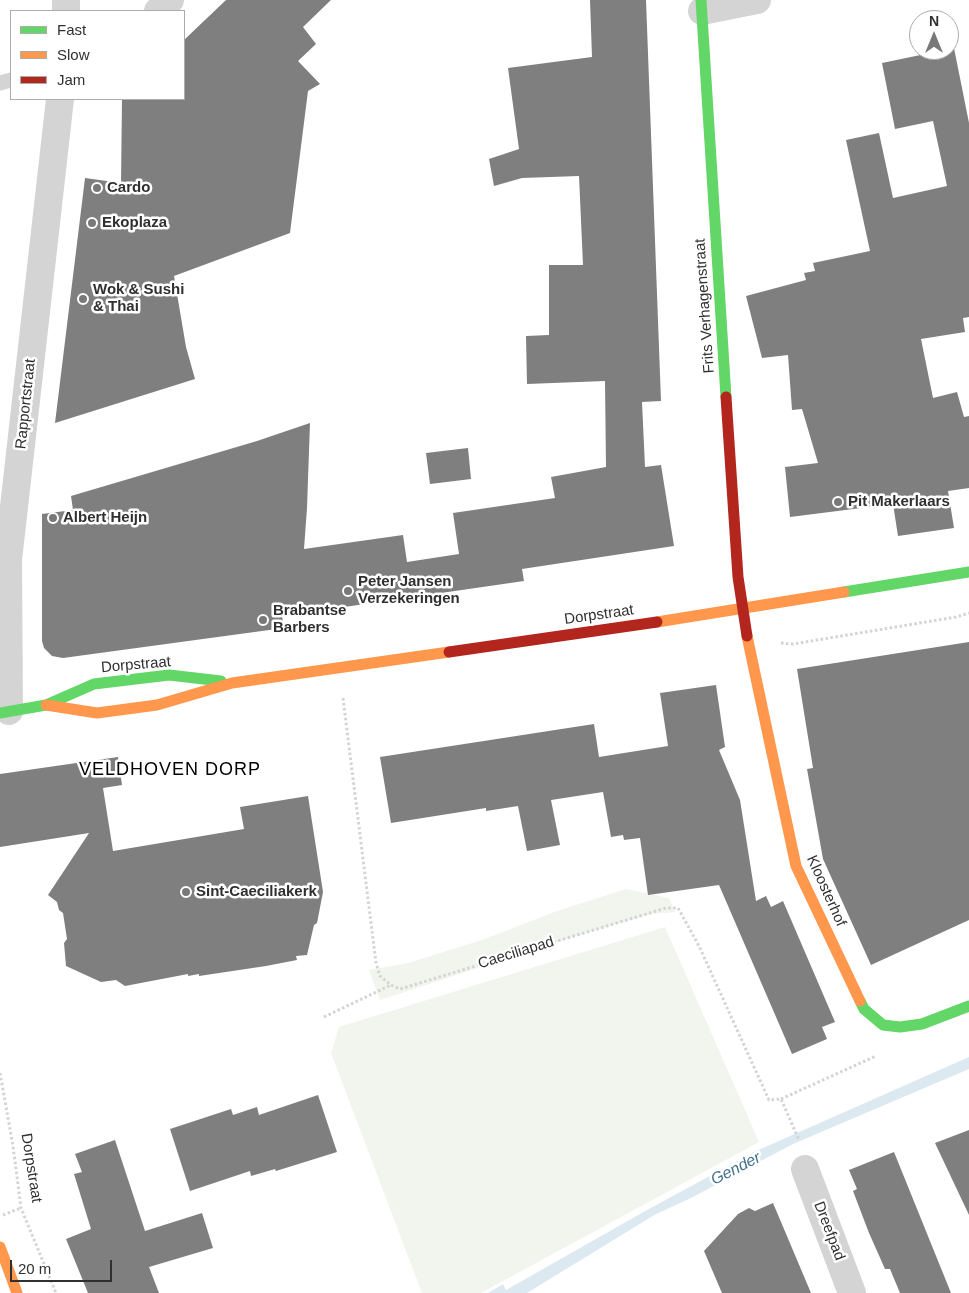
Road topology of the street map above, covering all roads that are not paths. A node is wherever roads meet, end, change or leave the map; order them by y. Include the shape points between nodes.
1 (170, 0) edge
2 (757, 0) edge
3 (702, 5) edge
4 (159, 10) edge
5 (60, 100) edge
6 (10, 452) edge
7 (969, 572) edge
8 (743, 609) junction
9 (232, 682) junction
10 (46, 705) junction
11 (4, 712) edge
12 (969, 1006) edge
13 (805, 1169) dead end
14 (0, 1248) edge
15 (17, 1293) edge
16 (852, 1293) edge

1 - 4 street
2 - 3 street
3 - 8 street, Frits Verhagenstraat via 737,567
5 - 6 street, Rapportstraat
6 - 11 street, Rapportstraat
7 - 8 street, Dorpstraat
8 - 9 street, Dorpstraat
8 - 12 street, Kloosterhof via 796,866 864,1009 883,1025 900,1027 922,1024
9 - 10 street, Dorpstraat via 157,705 97,713
9 - 10 street, Dorpstraat via 169,675 94,684
10 - 11 street, Dorpstraat
13 - 16 street, Dreefpad
14 - 15 street

